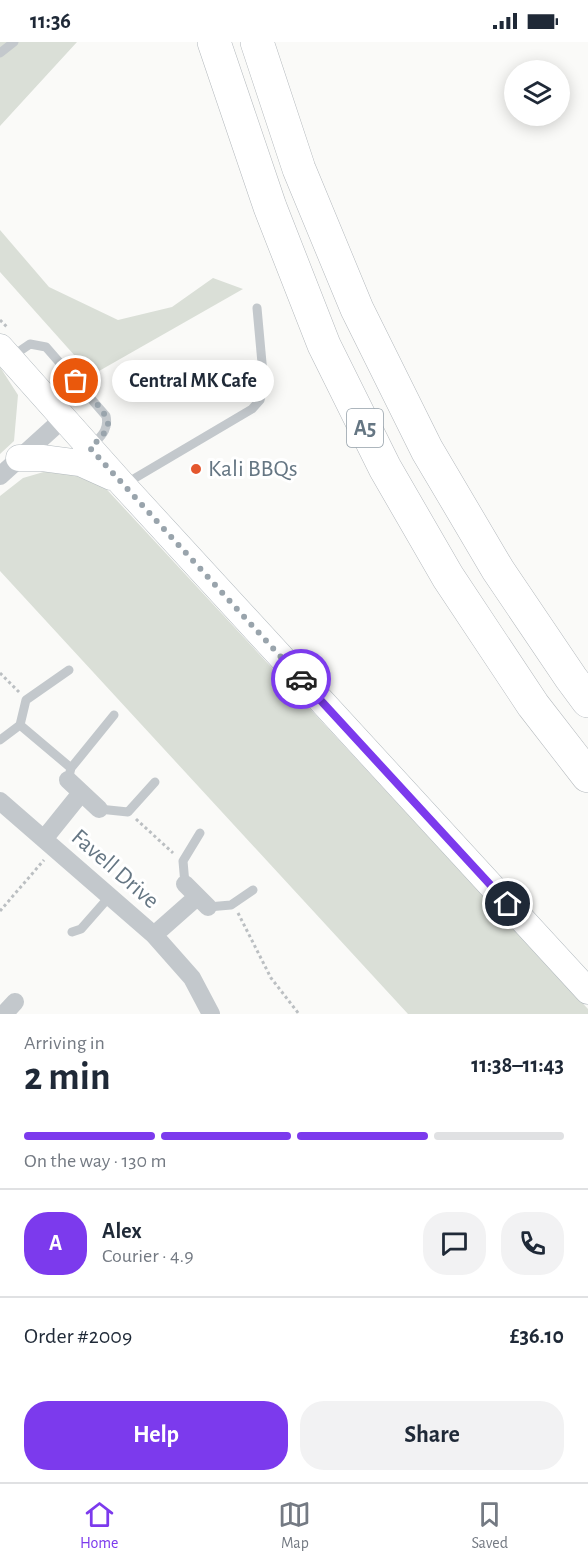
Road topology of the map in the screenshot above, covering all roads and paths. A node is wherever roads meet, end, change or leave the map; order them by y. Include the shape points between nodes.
1 (14, 42) edge
2 (214, 42) edge
3 (256, 42) edge
4 (0, 53) edge
5 (257, 308) dead end
6 (5, 353) edge
7 (64, 418) junction
8 (90, 448) junction
9 (19, 458) junction
10 (0, 476) edge
11 (121, 483) junction
12 (69, 670) dead end
13 (0, 673) edge
14 (26, 700) junction
15 (588, 701) edge
16 (114, 715) dead end
17 (20, 725) junction
18 (0, 740) edge
19 (588, 776) edge
20 (74, 780) junction
21 (155, 782) dead end
22 (0, 801) edge
23 (99, 809) joint
24 (128, 812) junction
25 (200, 833) dead end
26 (50, 843) junction
27 (183, 861) junction
28 (253, 890) dead end
29 (110, 896) junction
30 (196, 896) junction
31 (231, 905) junction
32 (0, 911) edge
33 (72, 932) dead end
34 (154, 935) junction
35 (588, 991) edge
36 (211, 1014) edge
37 (299, 1014) edge

1 - 4 lane
2 - 19 highway, A5 via 270,207 324,345 385,468 448,578 532,705
3 - 15 highway, A5 via 299,169 348,288 422,440 498,570
5 - 11 lane via 264,385 260,400 252,409
6 - 7 street
6 - 8 lane via 30,344 46,347 106,416 105,431
7 - 8 street
7 - 9 street
8 - 11 street
9 - 10 street
9 - 11 street via 80,463
11 - 35 street
12 - 14 lane
13 - 14 path
14 - 17 lane
16 - 20 lane
17 - 18 lane
17 - 20 lane
20 - 23 street, Favell Drive
20 - 26 street, Favell Drive
21 - 24 lane
22 - 26 street, Favell Drive
23 - 24 lane
24 - 27 path
25 - 27 lane
26 - 29 street, Favell Drive
26 - 32 path
27 - 30 lane
28 - 31 lane
29 - 33 lane via 81,929
29 - 34 street, Favell Drive
30 - 31 lane
30 - 34 street, Favell Drive
31 - 37 path via 242,917 271,978
34 - 36 street, Favell Drive via 192,978

